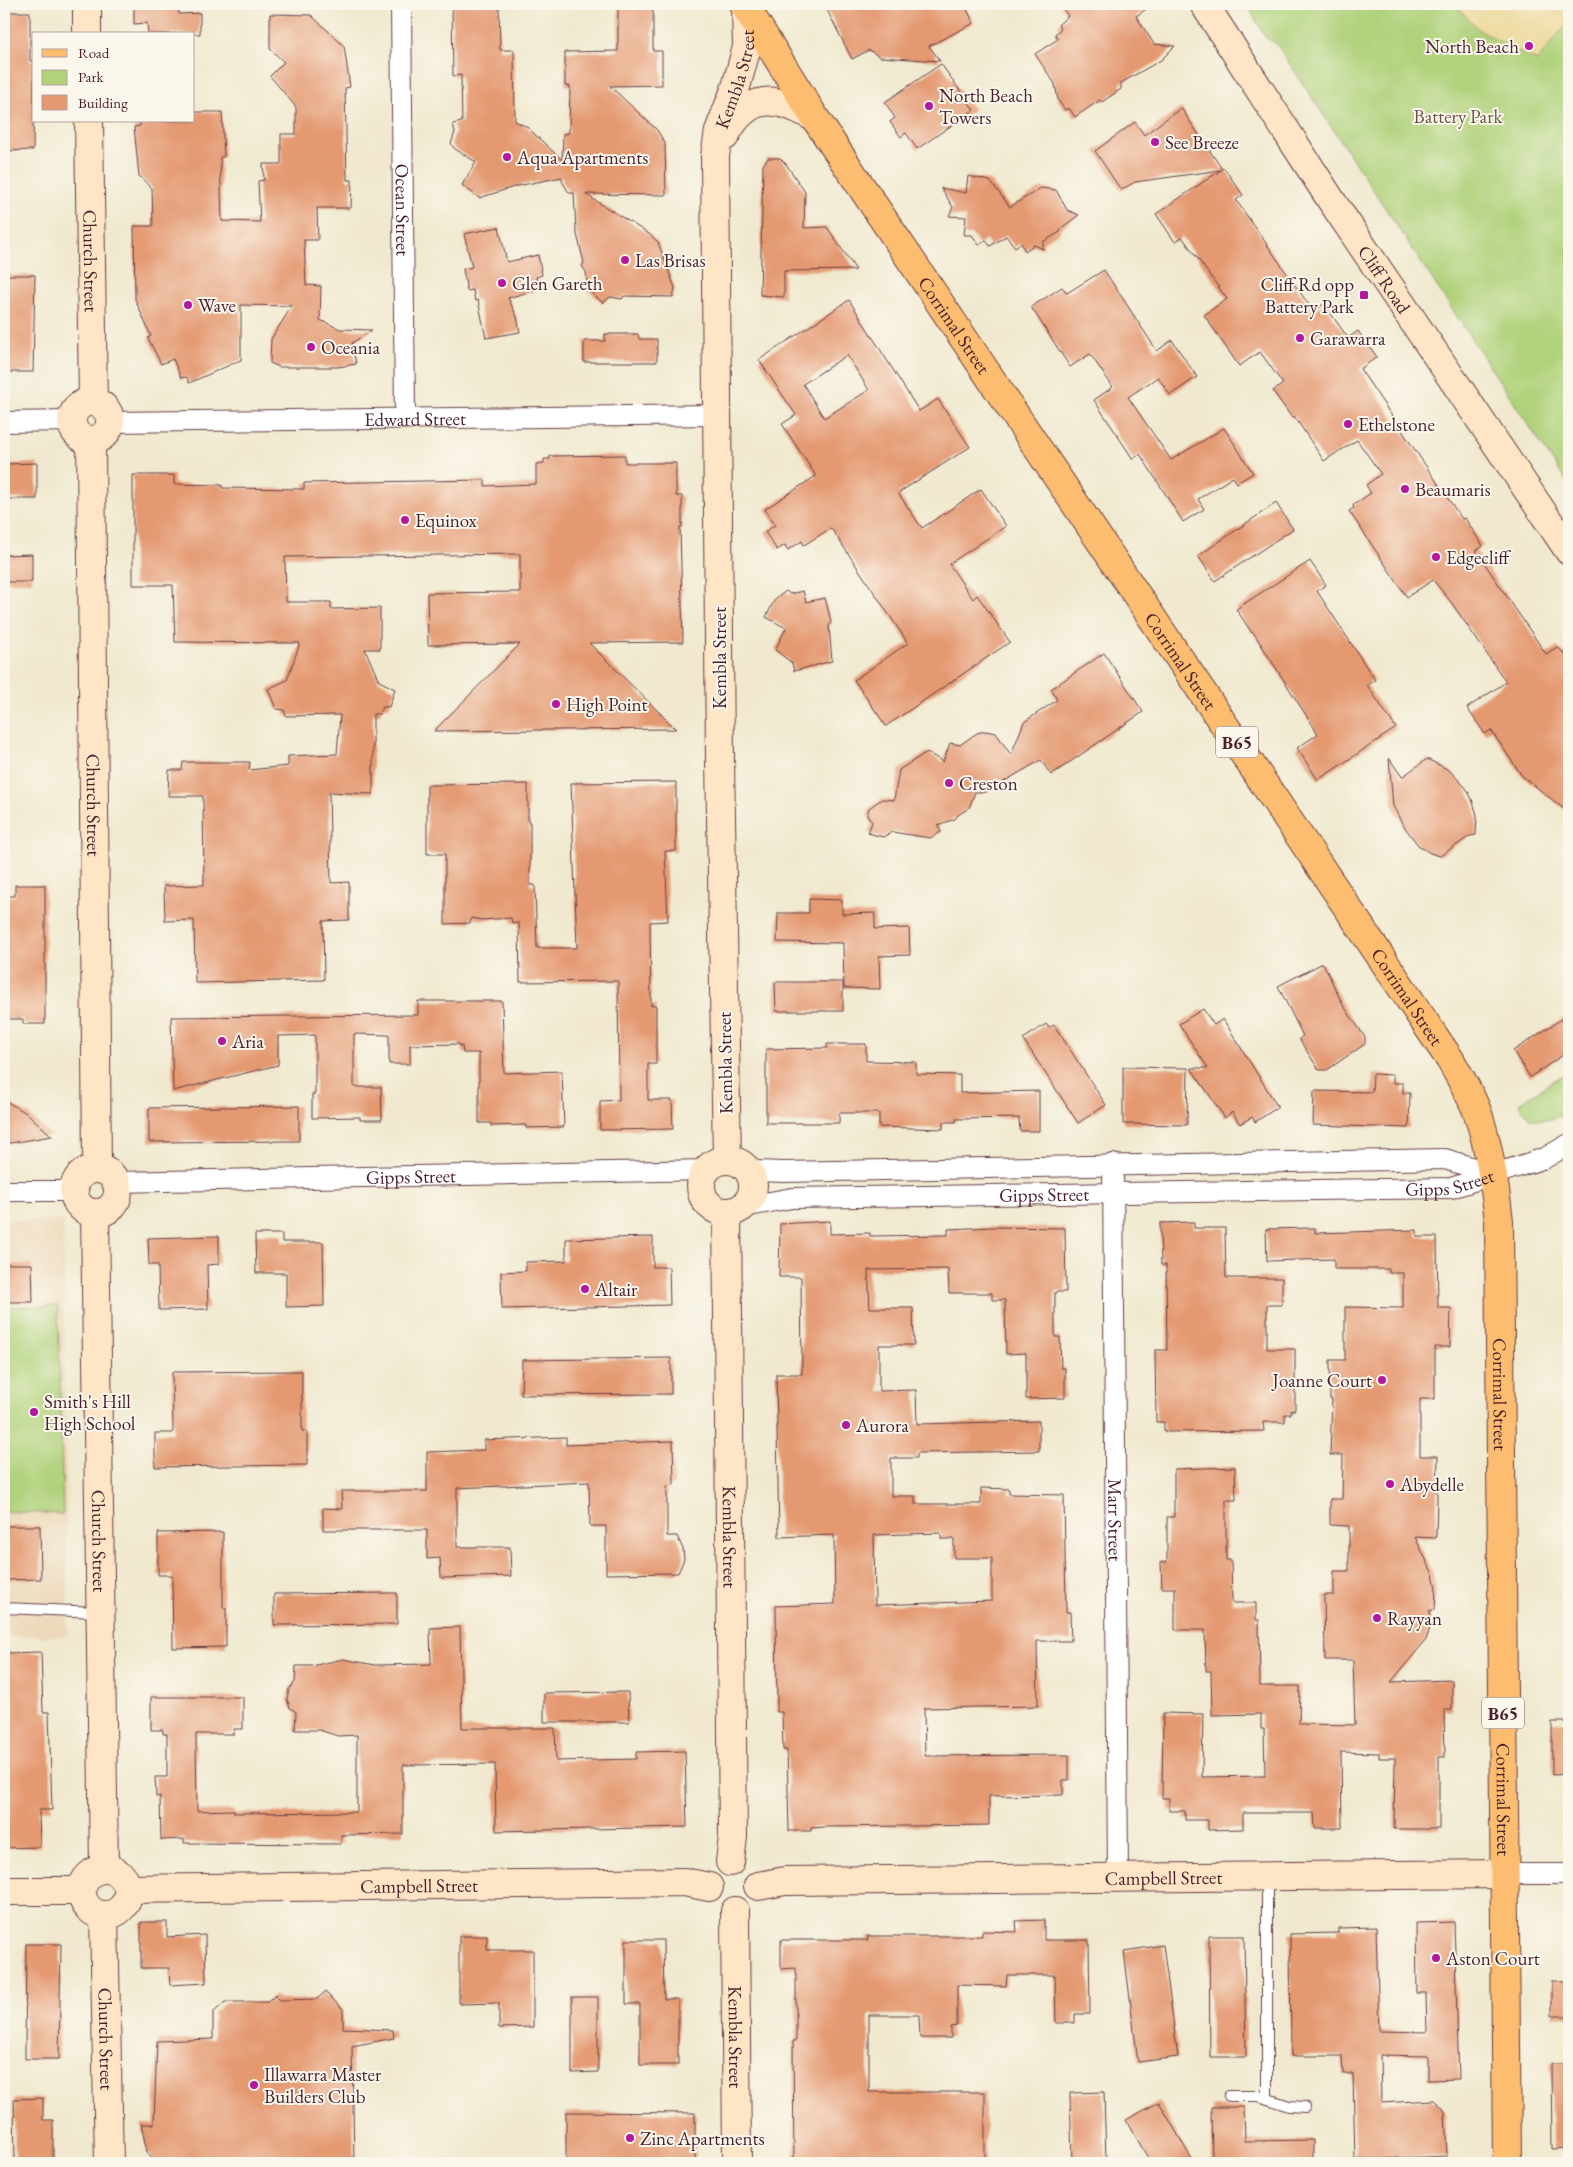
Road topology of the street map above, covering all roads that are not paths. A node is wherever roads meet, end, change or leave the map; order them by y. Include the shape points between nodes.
1 (87, 4) edge
2 (401, 4) edge
3 (1204, 4) edge
4 (745, 6) edge
5 (87, 32) edge
6 (815, 118) junction
7 (89, 122) edge
8 (715, 156) junction
9 (93, 402) junction
10 (718, 415) junction
11 (405, 418) junction
12 (4, 422) edge
13 (71, 422) junction
14 (110, 422) junction
15 (91, 441) junction
16 (1569, 551) edge
17 (1569, 1144) edge
18 (1113, 1164) junction
19 (726, 1166) junction
20 (1493, 1174) junction
21 (106, 1176) junction
22 (74, 1190) junction
23 (4, 1192) edge
24 (1113, 1194) junction
25 (735, 1209) junction
26 (95, 1213) junction
27 (4, 1608) edge
28 (102, 1612) junction
29 (730, 1862) junction
30 (104, 1868) junction
31 (1505, 1874) junction
32 (1569, 1874) edge
33 (1266, 1876) junction
34 (1118, 1877) junction
35 (758, 1886) junction
36 (709, 1887) junction
37 (128, 1889) junction
38 (4, 1891) edge
39 (81, 1891) junction
40 (735, 1911) junction
41 (104, 1915) junction
42 (1229, 2096) dead end
43 (1267, 2098) junction
44 (1305, 2107) dead end
45 (109, 2163) edge
46 (737, 2163) edge
47 (1506, 2163) edge

1 - 5 street
2 - 11 street, Ocean Street
3 - 16 street, Cliff Road via 1331,200
4 - 6 main road, Corrimal Street / B65
4 - 8 street, Kembla Street via 747,47 721,124
6 - 8 street, Kembla Street via 782,102 749,106 737,116
6 - 20 main road, Corrimal Street / B65 via 1451,1061 1479,1117
7 - 9 street, Church Street
8 - 10 street, Kembla Street
9 - 13 street via 80,405
9 - 14 street via 104,406
10 - 11 street, Edward Street
10 - 19 street, Kembla Street
11 - 14 street, Edward Street
12 - 13 street
13 - 15 street via 75,433
14 - 15 street via 106,433
15 - 21 street, Church Street
17 - 20 street via 1545,1158
18 - 19 street, Gipps Street via 782,1172
18 - 20 street, Gipps Street via 1446,1159
18 - 24 street, Marr Street
19 - 21 street, Gipps Street
19 - 25 street via 752,1178 752,1194
19 - 25 street via 702,1182 702,1191 710,1206
20 - 24 street, Gipps Street via 1452,1188
20 - 31 main road, Corrimal Street / B65 via 1499,1221
21 - 22 street via 84,1173 78,1178
21 - 26 street via 118,1193 116,1200 106,1210
22 - 23 street
22 - 26 street via 80,1206
24 - 25 street, Gipps Street via 792,1198
24 - 34 street, Marr Street
25 - 29 street, Kembla Street via 733,1837
26 - 28 street, Church Street
27 - 28 lane
28 - 30 street, Church Street
29 - 35 street via 738,1862 751,1869
29 - 36 street via 717,1868
30 - 37 street via 119,1872
30 - 39 street via 84,1880
31 - 32 street, Campbell Street
31 - 33 street, Campbell Street
31 - 47 main road, Corrimal Street / B65
33 - 34 street, Campbell Street
33 - 43 lane
34 - 35 street, Campbell Street via 785,1881
35 - 40 street via 756,1898 743,1909
36 - 37 street, Campbell Street via 684,1882
36 - 40 street via 713,1900 719,1906
37 - 41 street via 122,1908
38 - 39 street
39 - 41 street via 88,1908
40 - 46 street, Kembla Street
41 - 45 street, Church Street
42 - 43 lane
43 - 44 lane via 1289,2106

